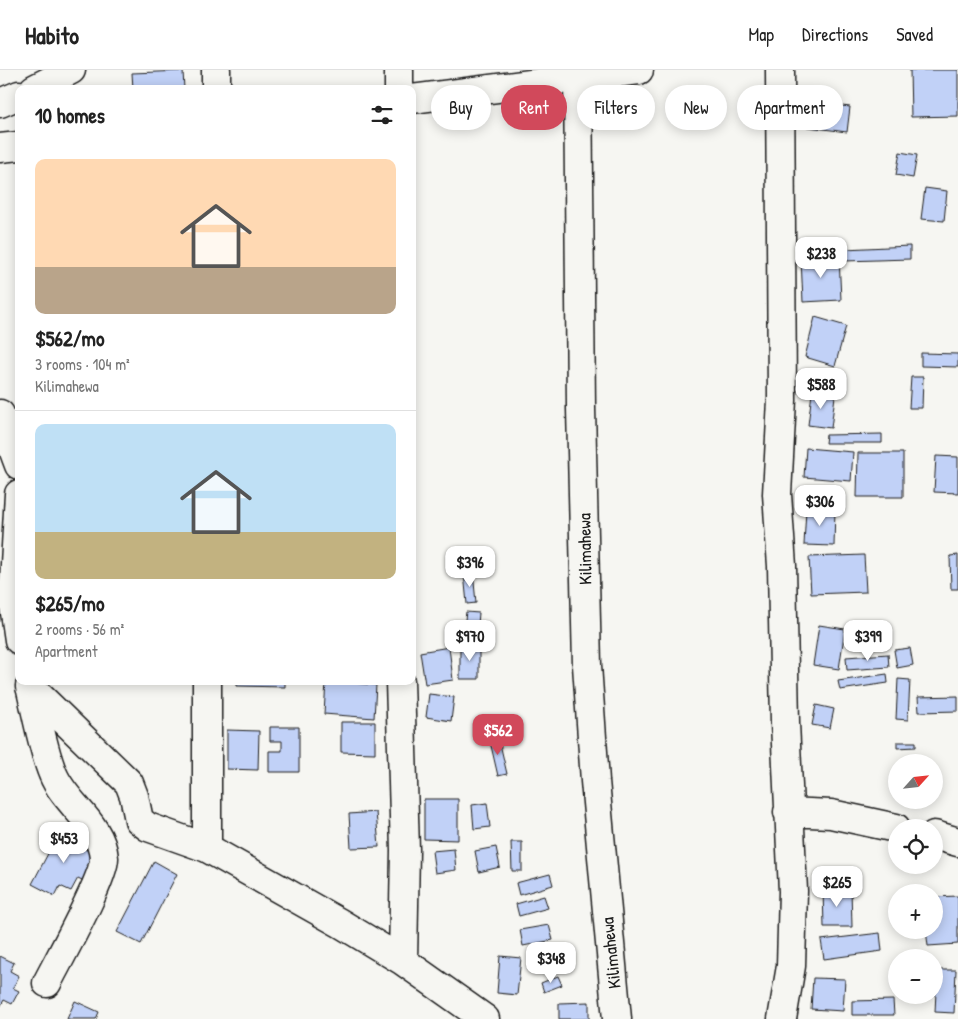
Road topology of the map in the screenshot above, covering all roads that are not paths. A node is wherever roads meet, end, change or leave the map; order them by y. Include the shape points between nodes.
1 (70, 70) edge
2 (216, 70) edge
3 (399, 70) edge
4 (639, 70) edge
5 (780, 70) edge
6 (578, 74) edge
7 (42, 85) edge
8 (216, 85) edge
9 (399, 85) edge
10 (15, 97) edge
11 (416, 99) edge
12 (0, 103) edge
13 (15, 146) edge
14 (0, 148) edge
15 (0, 414) edge
16 (15, 455) edge
17 (15, 564) edge
18 (15, 613) edge
19 (29, 685) edge
20 (30, 685) edge
21 (208, 685) edge
22 (400, 685) edge
23 (788, 812) junction
24 (888, 826) edge
25 (943, 838) edge
26 (958, 842) edge
27 (207, 848) junction
28 (403, 961) junction
29 (47, 983) dead end
30 (485, 1019) edge
31 (617, 1019) edge
32 (782, 1019) edge

1 - 7 street
2 - 8 street
3 - 9 street
4 - 6 street
5 - 23 street via 782,400 778,494
6 - 11 street
6 - 31 street, Kilimahewa via 587,665
10 - 12 street
13 - 14 street
15 - 16 street
17 - 18 street
19 - 29 street via 53,775 90,823 104,859 99,878
20 - 27 street via 129,783 139,820 148,827
21 - 27 street
22 - 28 street via 405,850
23 - 24 street via 831,814
23 - 32 street via 793,891 791,966
25 - 26 street
27 - 28 street
28 - 30 street

